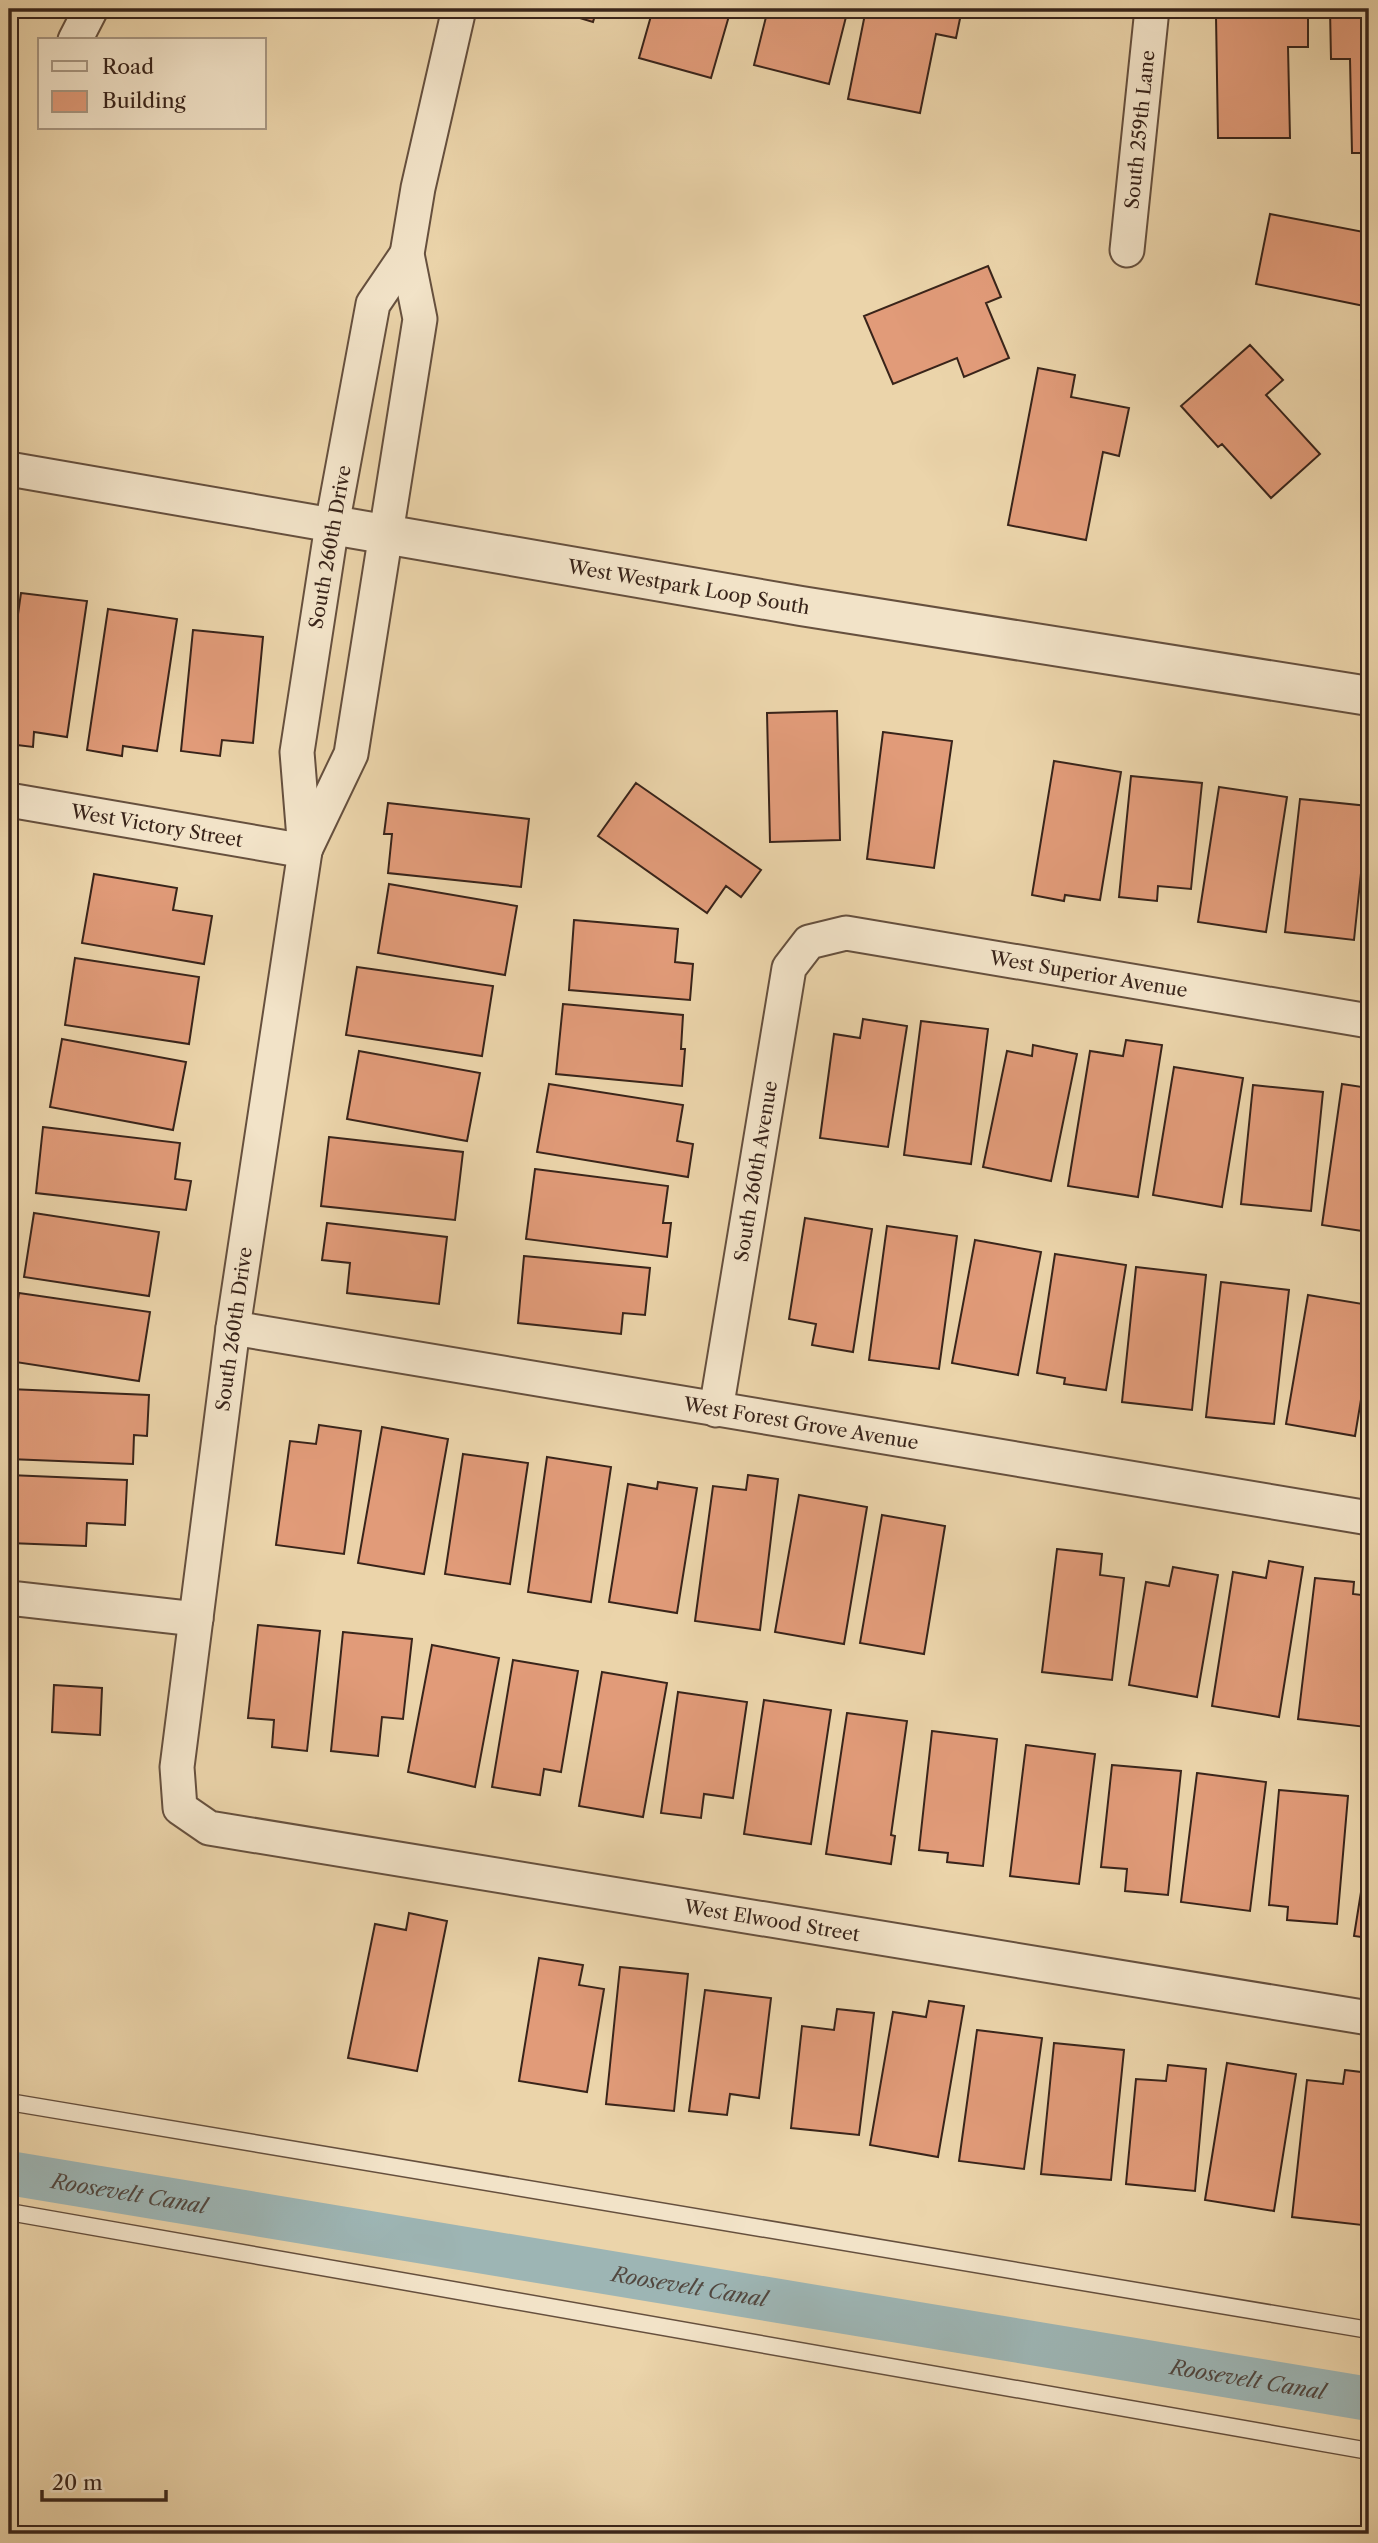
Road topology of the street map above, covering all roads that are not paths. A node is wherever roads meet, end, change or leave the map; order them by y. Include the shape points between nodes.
1 (91, 9) edge
2 (459, 9) edge
3 (1152, 9) edge
4 (76, 38) edge
5 (1128, 250) dead end
6 (407, 254) junction
7 (9, 469) edge
8 (332, 525) junction
9 (384, 534) junction
10 (1369, 696) edge
11 (9, 800) edge
12 (305, 851) junction
13 (809, 942) joint
14 (1369, 1021) edge
15 (233, 1328) junction
16 (716, 1410) junction
17 (1369, 1518) edge
18 (9, 1598) edge
19 (196, 1619) junction
20 (180, 1808) joint
21 (1369, 2018) edge
22 (9, 2102) edge
23 (9, 2212) edge
24 (1369, 2330) edge
25 (1369, 2451) edge

1 - 4 street
2 - 6 street, South 260th Drive
3 - 5 street, South 259th Lane
6 - 8 street, South 260th Drive via 373,304
6 - 9 street, South 260th Drive via 420,318
7 - 8 street, West Westpark Loop South
8 - 9 street, West Westpark Loop South
8 - 12 street, South 260th Drive via 297,752
9 - 10 street, West Westpark Loop South
9 - 12 street, South 260th Drive via 351,754
11 - 12 street, West Victory Street
12 - 15 street, South 260th Drive
13 - 14 street, West Superior Avenue via 846,933
13 - 16 street, South 260th Avenue via 789,968
15 - 16 street, West Forest Grove Avenue
15 - 19 street, South 260th Drive
16 - 17 street, West Forest Grove Avenue
18 - 19 street
19 - 20 street, South 260th Drive via 177,1767
20 - 21 street, West Elwood Street via 209,1828
22 - 24 lane
23 - 25 lane

